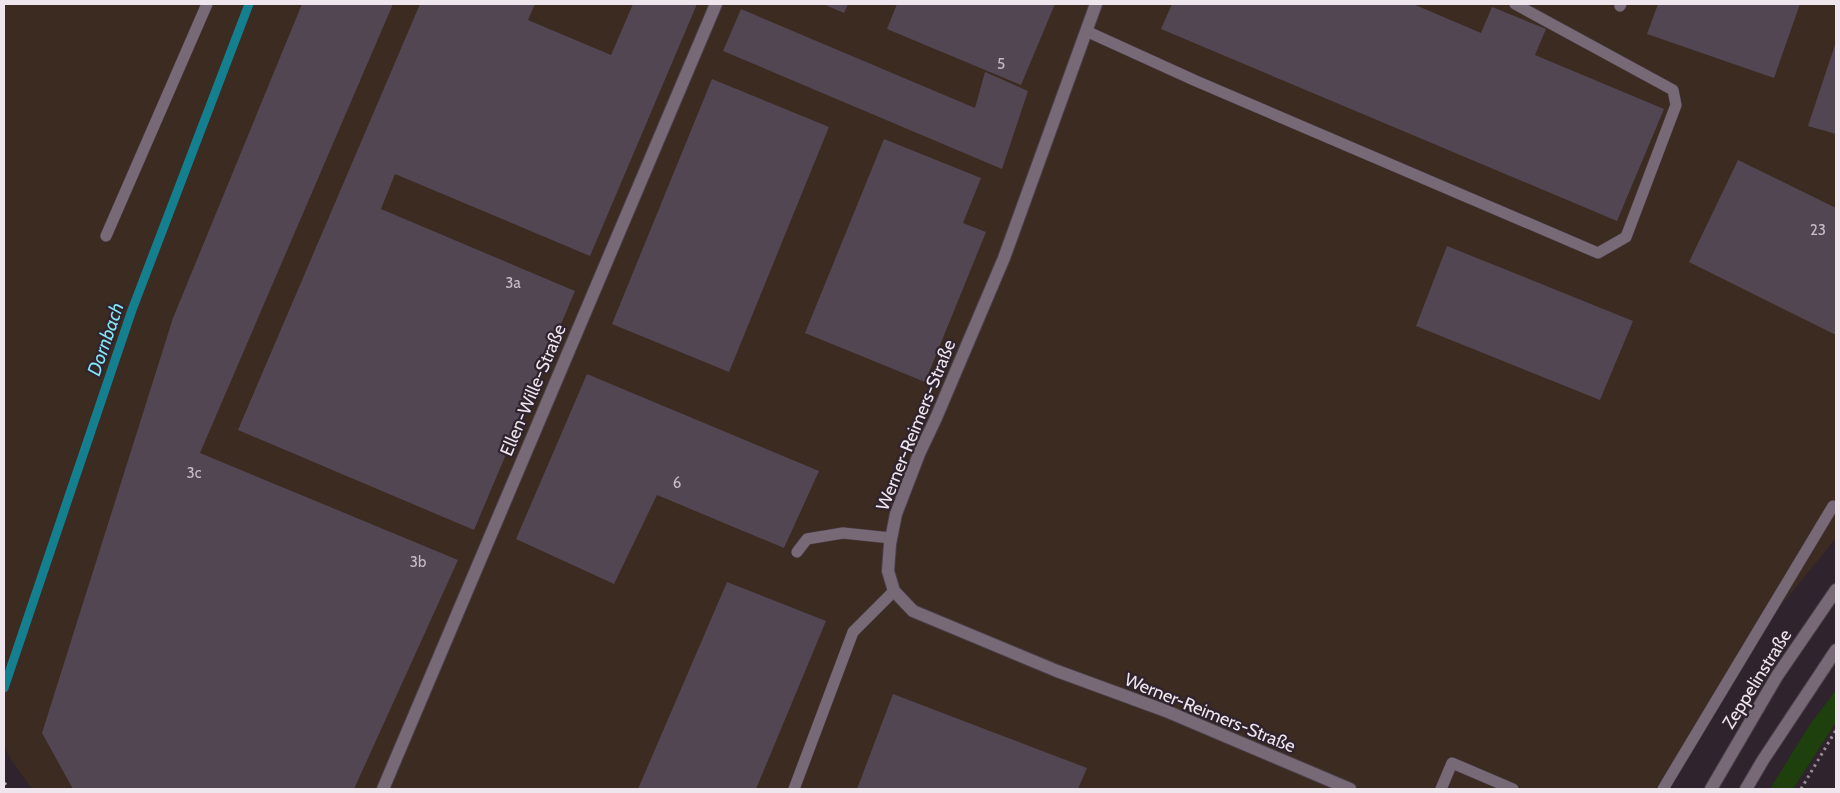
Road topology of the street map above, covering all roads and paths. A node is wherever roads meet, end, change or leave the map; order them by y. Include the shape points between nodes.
1 (206, 4) edge
2 (716, 4) edge
3 (1096, 4) edge
4 (1514, 4) edge
5 (1086, 31) junction
6 (106, 236) dead end
7 (1833, 506) dead end
8 (891, 538) junction
9 (797, 552) dead end
10 (1836, 590) edge
11 (894, 591) junction
12 (1836, 650) edge
13 (1836, 730) edge
14 (383, 789) edge
15 (794, 789) edge
16 (1350, 789) edge
17 (1441, 789) edge
18 (1513, 789) edge
19 (1663, 789) edge
20 (1711, 789) edge
21 (1746, 789) edge
22 (1801, 789) edge

1 - 6 lane
2 - 14 street, Ellen-Wille-Straße
3 - 5 street, Werner-Reimers-Straße
4 - 5 lane via 1673,90 1676,105 1626,237 1598,253
5 - 8 street, Werner-Reimers-Straße via 1004,258 919,454 896,514
7 - 19 lane
8 - 9 lane via 843,533 807,539
8 - 11 street, Werner-Reimers-Straße via 888,571
10 - 20 street, Zeppelinstraße via 1777,676
11 - 15 lane via 853,632
11 - 16 street, Werner-Reimers-Straße via 913,610
12 - 21 street
13 - 22 path
17 - 18 lane via 1452,763

